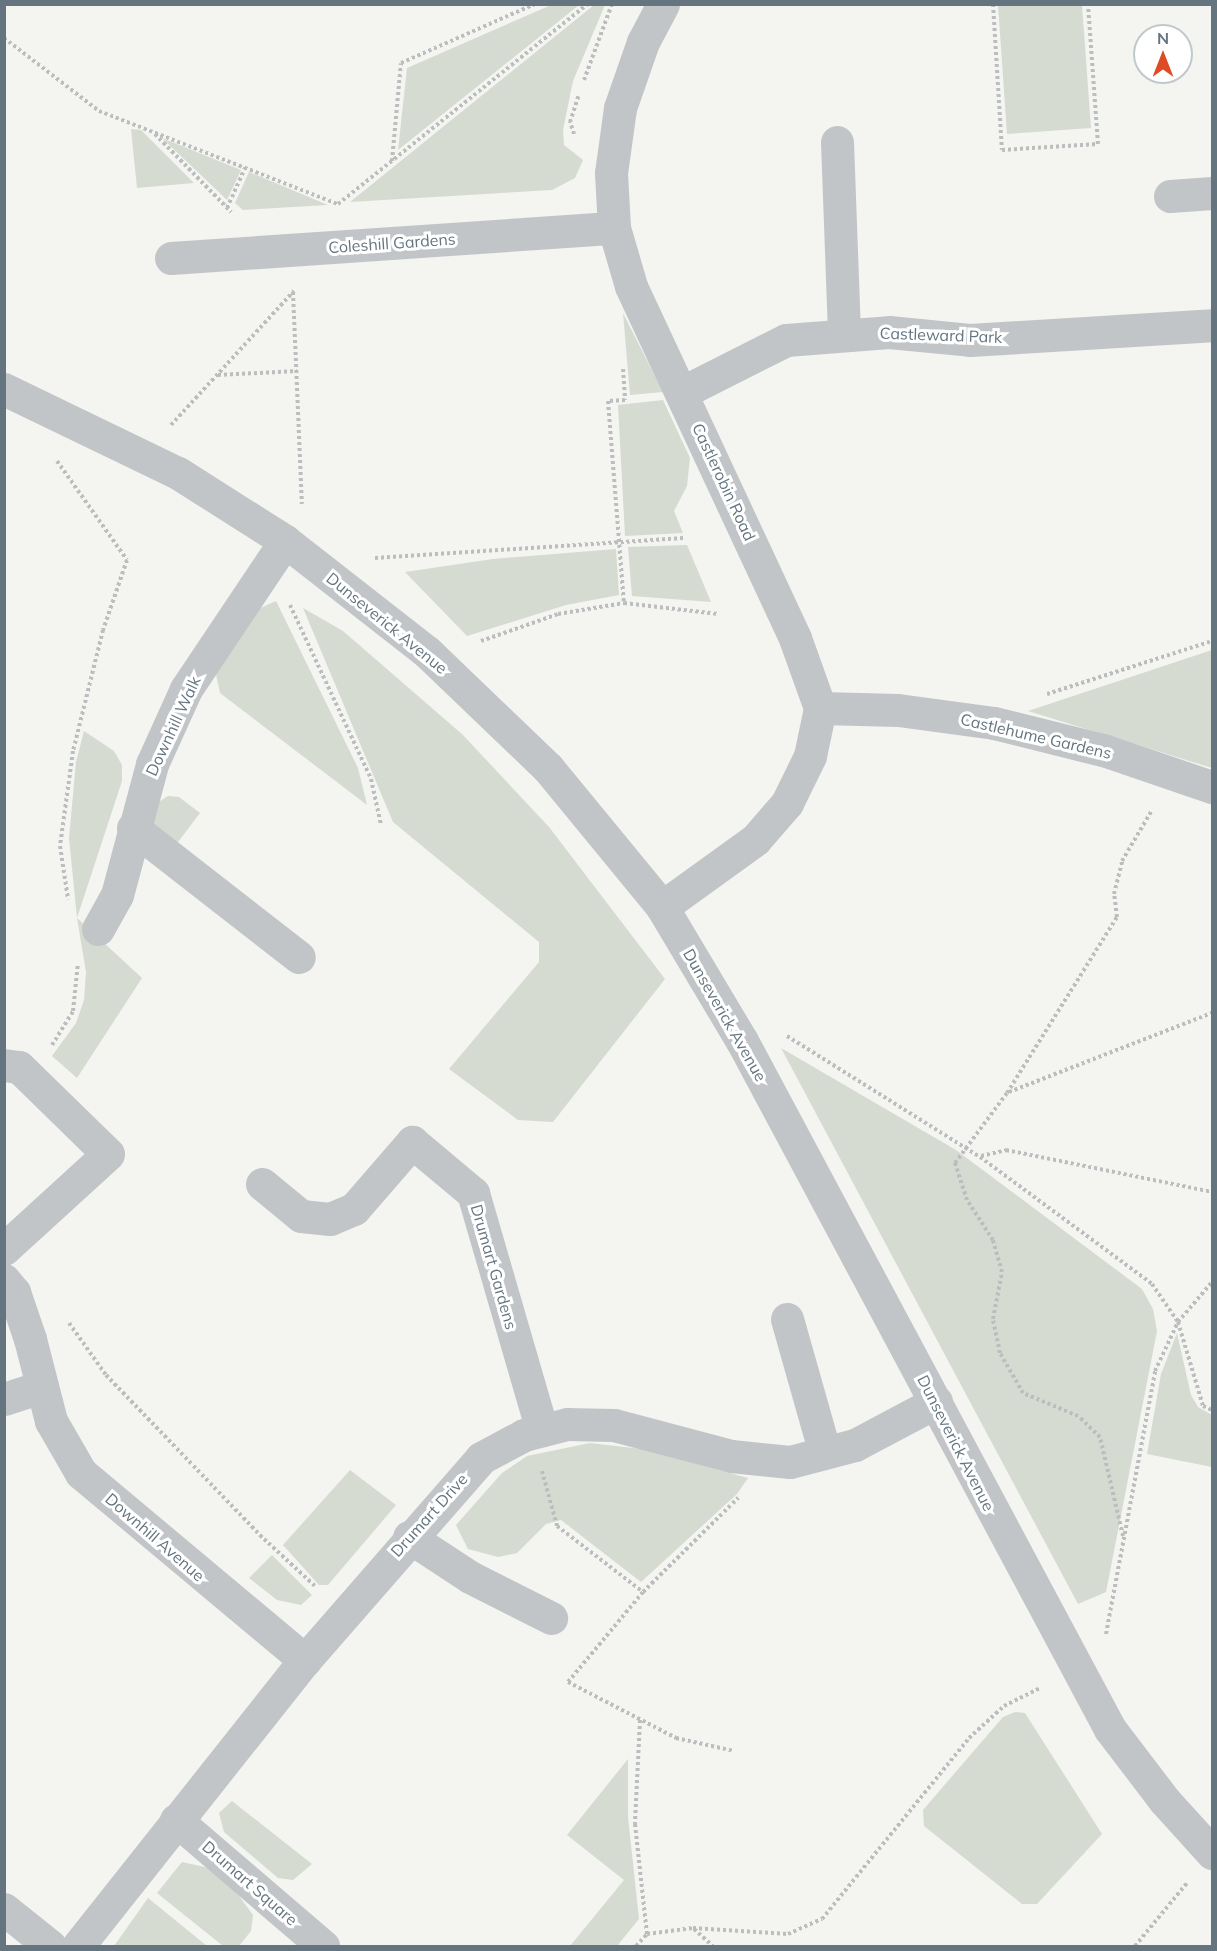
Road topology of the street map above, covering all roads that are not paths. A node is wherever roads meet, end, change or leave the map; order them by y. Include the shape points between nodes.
1 (663, 4) edge
2 (837, 142) dead end
3 (1212, 193) edge
4 (1170, 196) dead end
5 (614, 228) junction
6 (171, 258) dead end
7 (1212, 325) edge
8 (844, 335) junction
9 (4, 389) edge
10 (683, 392) junction
11 (294, 528) junction
12 (820, 708) junction
13 (1212, 787) edge
14 (133, 828) junction
15 (662, 907) junction
16 (98, 929) dead end
17 (299, 957) dead end
18 (18, 1071) edge
19 (262, 1184) dead end
20 (4, 1249) edge
21 (4, 1280) edge
22 (787, 1319) dead end
23 (40, 1387) junction
24 (4, 1399) edge
25 (936, 1402) junction
26 (537, 1431) junction
27 (825, 1453) junction
28 (408, 1537) junction
29 (551, 1618) dead end
30 (305, 1660) junction
31 (176, 1820) junction
32 (1212, 1853) edge
33 (4, 1909) edge
34 (50, 1947) edge
35 (78, 1947) edge
36 (323, 1947) edge

1 - 5 street, Castlerobin Road via 643,42 620,108 611,173
2 - 8 street
3 - 4 street
5 - 6 street, Coleshill Gardens
5 - 10 street, Castlerobin Road via 631,285
7 - 8 street, Castleward Park via 970,340 889,332
8 - 10 street, Castleward Park via 786,340
9 - 11 street, Dunseverick Avenue
10 - 12 street, Castlerobin Road via 795,638
11 - 14 street, Downhill Walk via 186,690 152,764
11 - 15 street, Dunseverick Avenue via 548,768
12 - 13 street, Castlehume Gardens via 898,710 994,723 1106,751
12 - 15 street via 810,756 787,803 755,840
14 - 16 street, Downhill Walk via 117,895
14 - 17 street
15 - 25 street, Dunseverick Avenue via 735,1030
18 - 20 street via 108,1154
19 - 26 street, Drumart Gardens via 301,1216 330,1219 354,1209 412,1142 473,1193
21 - 23 street, Downhill Avenue via 14,1292 30,1339
22 - 27 street
23 - 24 street
23 - 30 street, Downhill Avenue via 51,1421 81,1473
25 - 27 street, Drumart Drive via 855,1445
25 - 32 street, Dunseverick Avenue via 1110,1729 1164,1800
26 - 27 street, Drumart Drive via 567,1424 614,1425 731,1456 790,1462
26 - 28 street, Drumart Drive via 481,1458
28 - 29 street via 471,1577
28 - 30 street, Drumart Drive
30 - 31 street, Drumart Drive
31 - 35 street, Drumart Drive
31 - 36 street, Drumart Square
33 - 34 street

